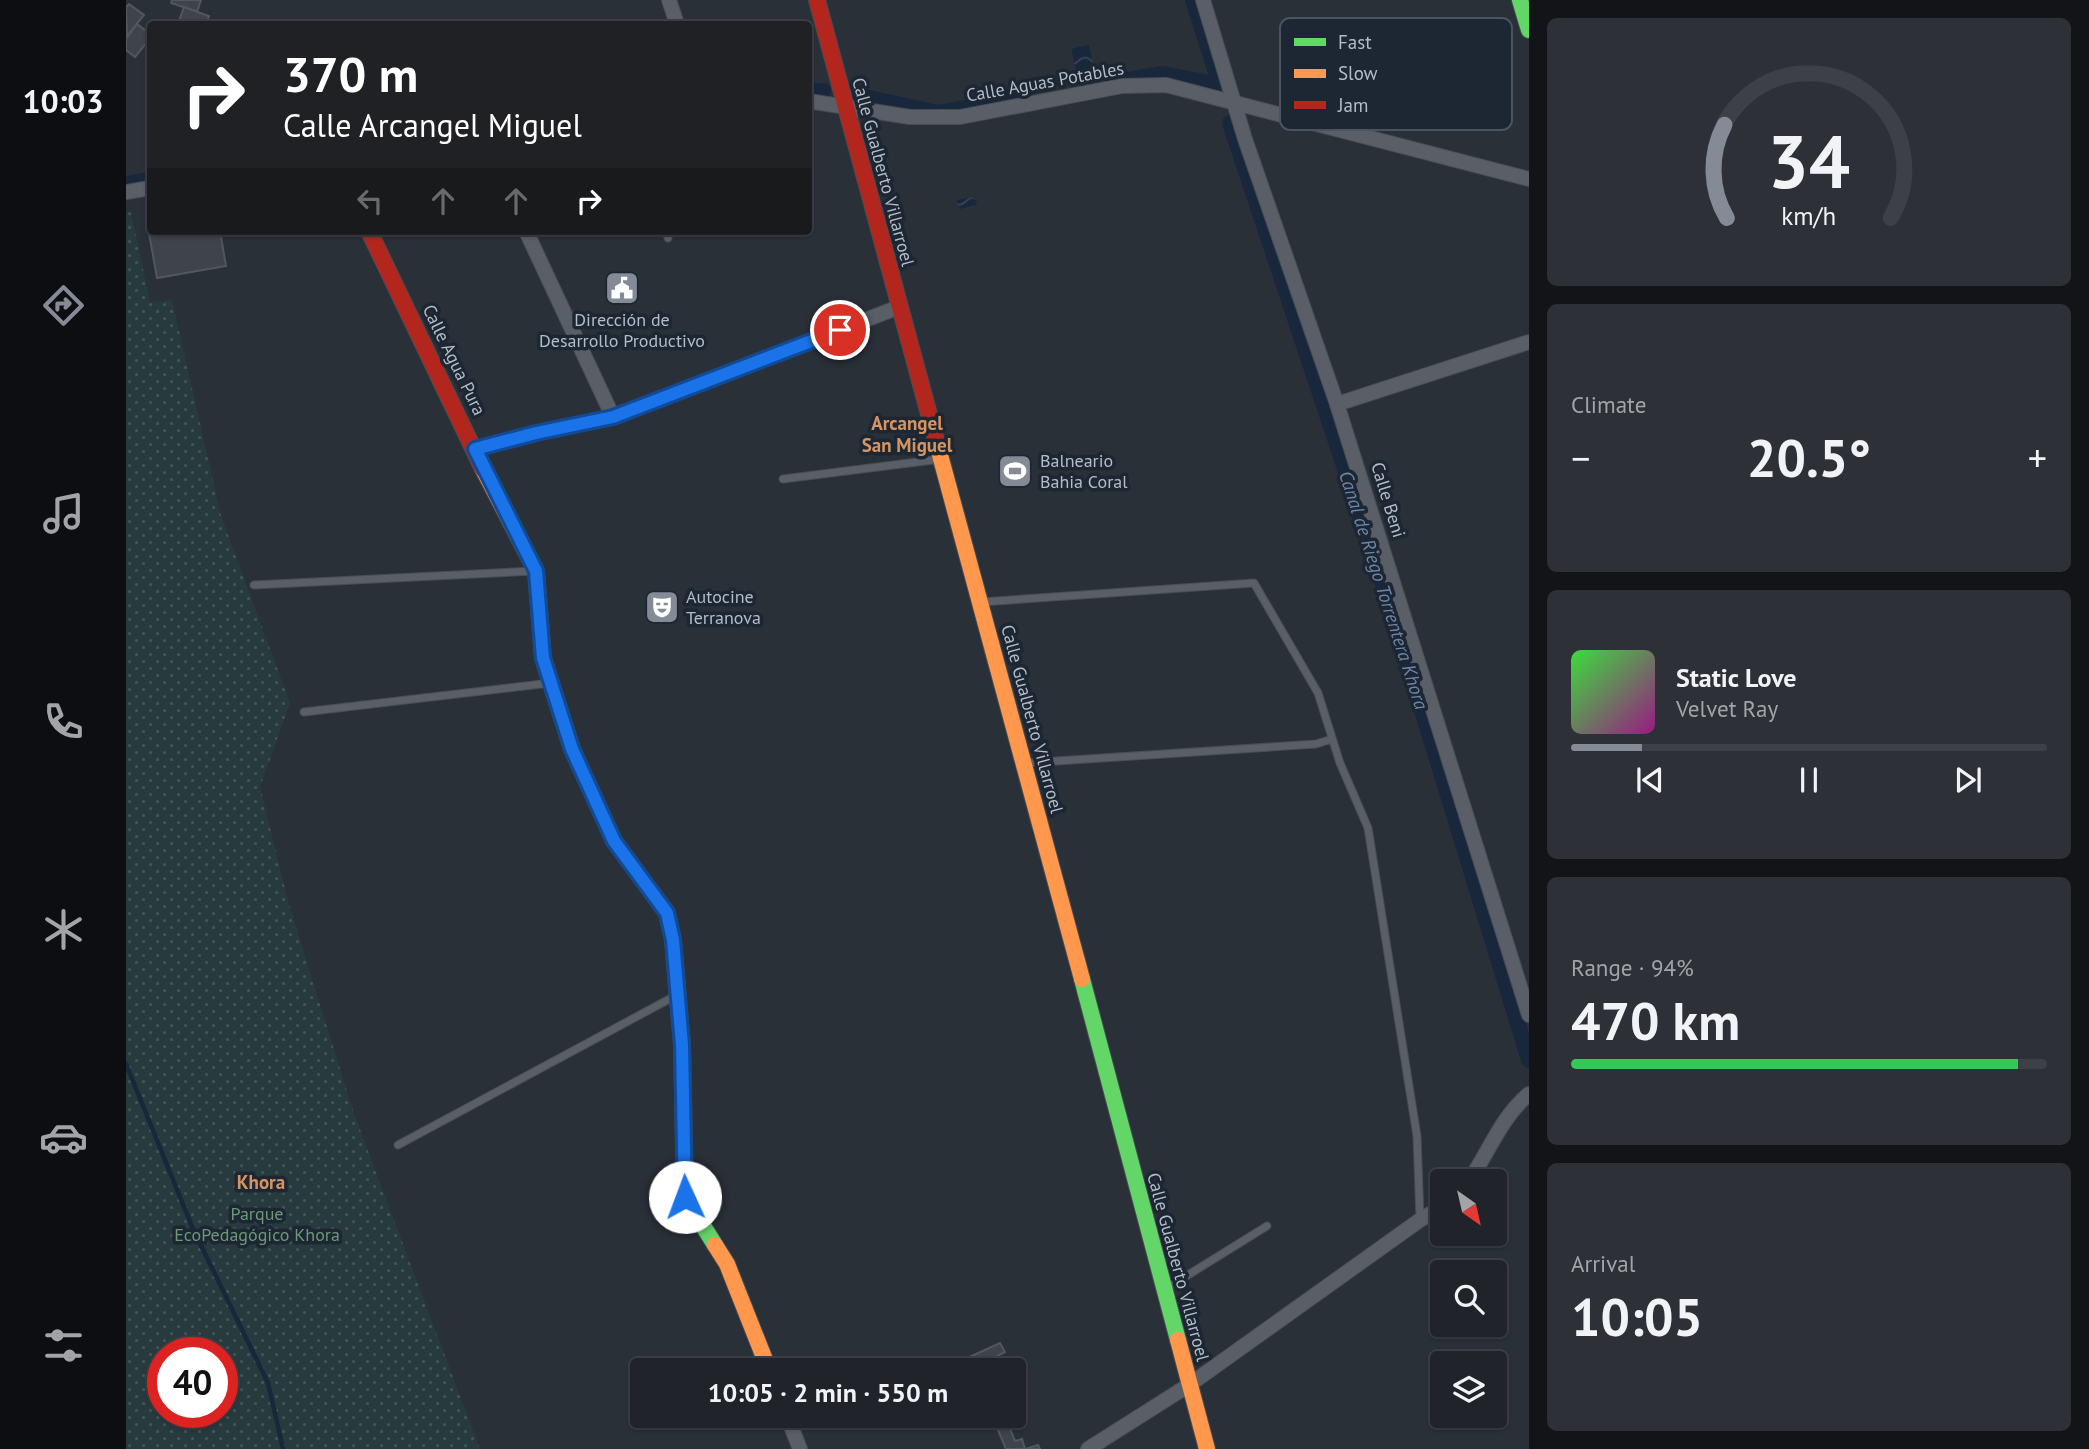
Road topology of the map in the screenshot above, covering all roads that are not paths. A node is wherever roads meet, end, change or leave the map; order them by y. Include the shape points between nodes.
1 (669, 0) edge
2 (817, 0) edge
3 (1203, 0) edge
4 (1520, 0) edge
5 (676, 21) edge
6 (1529, 30) edge
7 (812, 102) edge
8 (1233, 102) junction
9 (845, 106) junction
10 (1280, 114) edge
11 (1342, 130) edge
12 (1529, 178) edge
13 (147, 188) edge
14 (126, 192) edge
15 (371, 235) edge
16 (528, 235) edge
17 (899, 307) junction
18 (1529, 342) edge
19 (1337, 404) junction
20 (613, 417) junction
21 (475, 449) junction
22 (941, 459) junction
23 (783, 479) dead end
24 (536, 571) junction
25 (254, 585) dead end
26 (981, 602) junction
27 (551, 683) junction
28 (304, 712) dead end
29 (1332, 739) junction
30 (1024, 763) junction
31 (679, 994) junction
32 (1529, 1014) edge
33 (1529, 1094) edge
34 (398, 1144) dead end
35 (1477, 1169) edge
36 (1430, 1214) edge
37 (1420, 1220) junction
38 (1267, 1226) dead end
39 (1165, 1290) junction
40 (764, 1358) edge
41 (1189, 1385) junction
42 (792, 1428) edge
43 (800, 1449) edge
44 (1088, 1449) edge
45 (1207, 1449) edge

1 - 5 street
2 - 9 street, Calle Gualberto Villarroel
3 - 8 street, Calle Beni
4 - 6 street
7 - 9 street, Calle Aguas Potables
8 - 9 street, Calle Aguas Potables via 1166,85 1122,86 960,117 910,117
8 - 10 street, Calle Aguas Potables
8 - 19 street, Calle Beni
9 - 17 street, Calle Gualberto Villarroel
11 - 12 street, Calle Aguas Potables
13 - 14 street
15 - 21 street, Calle Agua Pura
16 - 20 street
17 - 20 street
17 - 22 street, Calle Gualberto Villarroel
18 - 19 street
19 - 32 street, Calle Beni
20 - 21 street
21 - 24 street, Calle Agua Pura
22 - 23 lane
22 - 26 street, Calle Gualberto Villarroel
24 - 25 lane
24 - 27 street, Calle Agua Pura via 543,658
26 - 29 lane via 1254,583 1318,693
26 - 30 street, Calle Gualberto Villarroel
27 - 28 lane
27 - 31 street, Calle Agua Pura via 572,749 614,841 667,913
29 - 30 lane via 1316,744
29 - 37 lane via 1368,828 1417,1136
30 - 39 street, Calle Gualberto Villarroel
31 - 34 lane
31 - 40 street, Calle Agua Pura via 685,1197 726,1264
33 - 35 street via 1497,1130
36 - 37 street
37 - 41 street
38 - 39 lane
39 - 41 street, Calle Gualberto Villarroel
41 - 44 street
41 - 45 street, Calle Gualberto Villarroel
42 - 43 street

